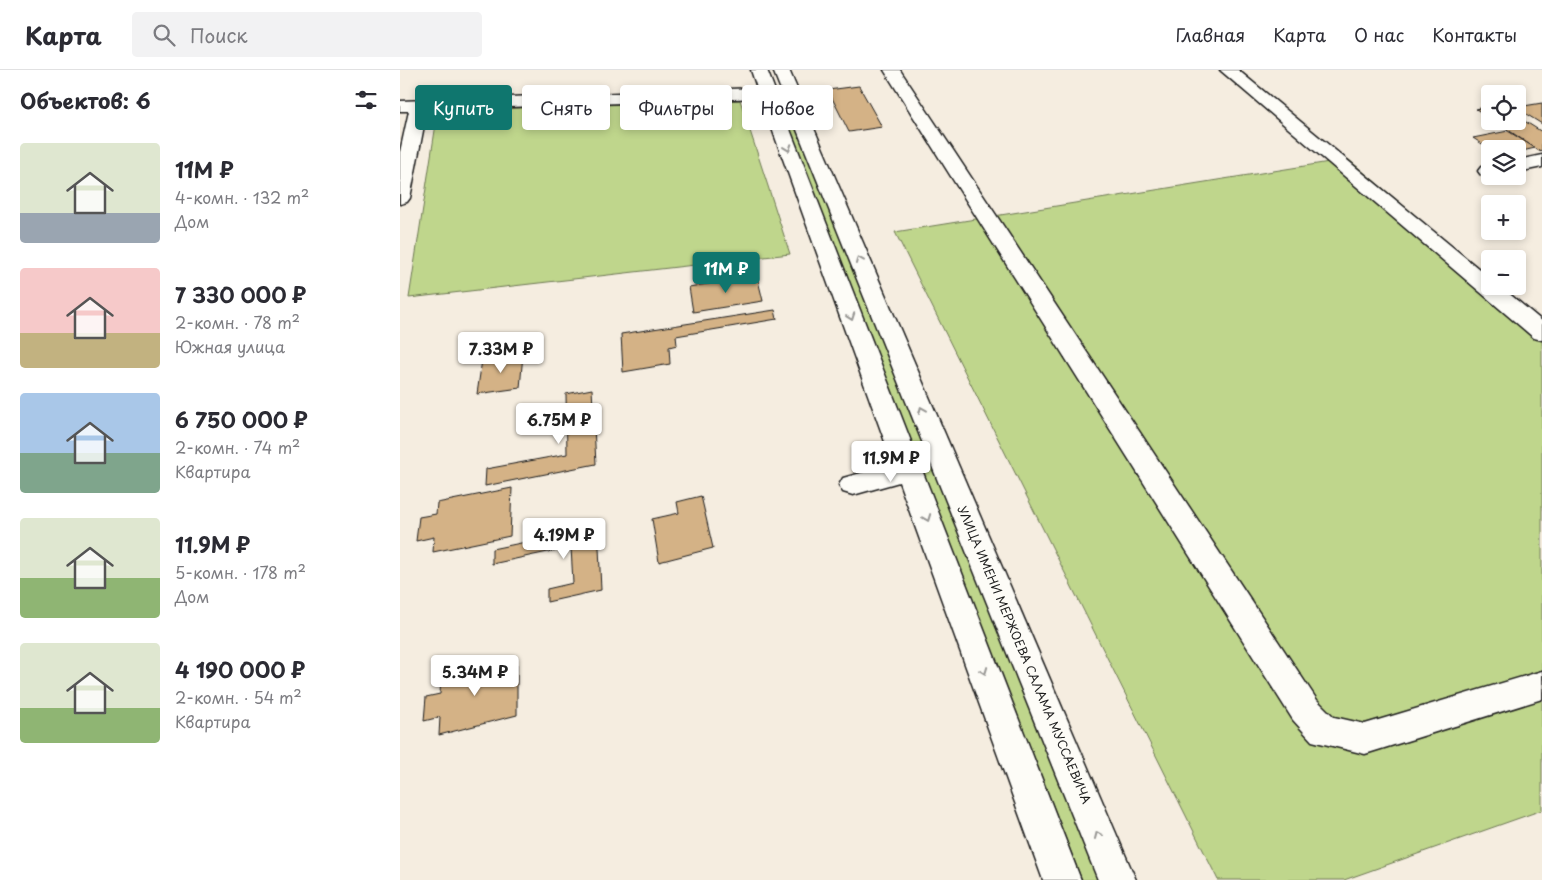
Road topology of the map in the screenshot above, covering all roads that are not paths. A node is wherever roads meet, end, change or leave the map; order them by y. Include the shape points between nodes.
1 (892, 70) edge
2 (1228, 70) edge
3 (769, 78) edge
4 (512, 98) edge
5 (415, 105) edge
6 (400, 106) edge
7 (415, 125) edge
8 (1542, 162) edge
9 (1526, 165) edge
10 (400, 198) edge
11 (1542, 333) edge
12 (908, 470) junction
13 (853, 485) dead end
14 (1542, 685) edge
15 (1062, 880) edge
16 (1117, 880) edge

1 - 14 street via 1305,710 1324,730 1364,739
2 - 11 street
3 - 4 street
3 -> 12 street
16 -> 3 street, УЛИЦА ИМЕНИ МЕРЖОЕВА САЛАМА МУССАЕВИЧА
5 - 6 street
7 - 10 street
8 - 9 street
12 - 13 street
12 -> 15 street

